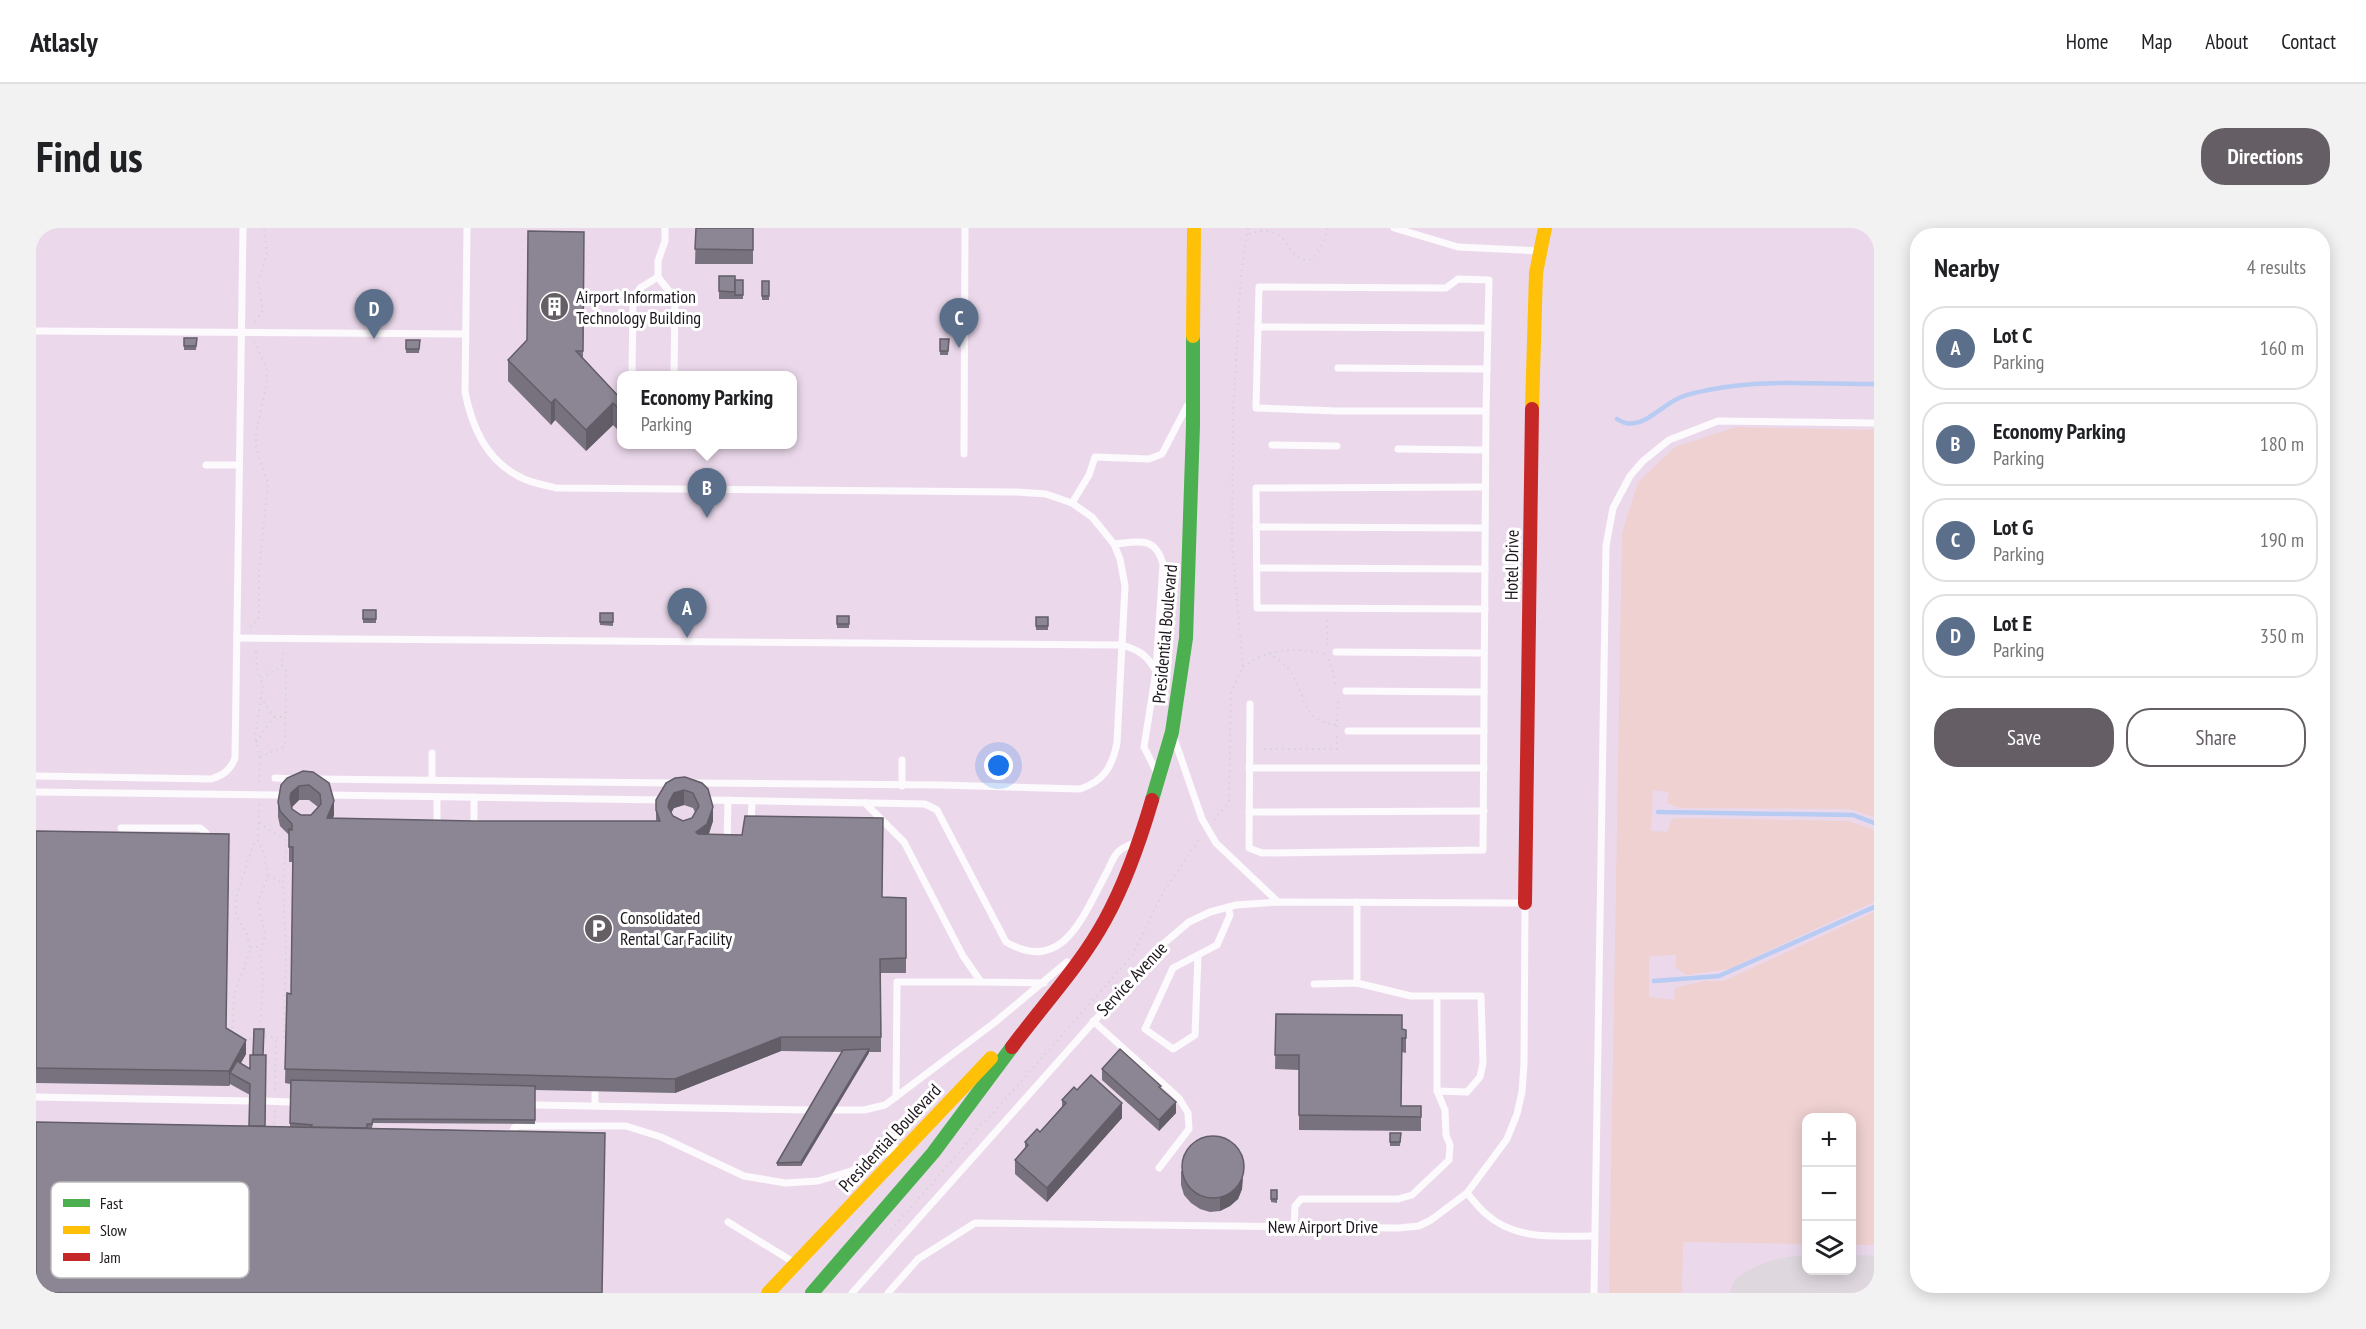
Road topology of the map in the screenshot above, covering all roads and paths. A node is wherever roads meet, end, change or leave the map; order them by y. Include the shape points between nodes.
1 (243, 228) edge
2 (264, 228) edge
3 (467, 228) edge
4 (665, 228) edge
5 (964, 228) edge
6 (1194, 228) edge
7 (1206, 228) edge
8 (1248, 228) edge
9 (1328, 228) edge
10 (1394, 228) edge
11 (1545, 228) edge
12 (1249, 234) junction
13 (1540, 252) junction
14 (658, 277) junction
15 (1193, 297) junction
16 (254, 324) dead end
17 (1258, 327) junction
18 (1487, 328) junction
19 (36, 331) edge
20 (241, 334) junction
21 (465, 334) junction
22 (254, 340) dead end
23 (1338, 368) dead end
24 (1487, 369) junction
25 (632, 371) edge
26 (674, 371) edge
27 (1193, 396) junction
28 (1486, 411) junction
29 (1874, 423) edge
30 (1272, 445) dead end
31 (1336, 446) dead end
32 (1398, 449) dead end
33 (1485, 450) junction
34 (964, 454) dead end
35 (206, 465) dead end
36 (239, 465) junction
37 (1485, 487) junction
38 (1072, 503) junction
39 (1256, 526) junction
40 (1485, 528) junction
41 (1114, 544) junction
42 (1257, 568) junction
43 (1485, 569) junction
44 (1485, 609) junction
45 (1327, 620) dead end
46 (250, 628) dead end
47 (237, 638) junction
48 (1122, 645) junction
49 (259, 648) dead end
50 (278, 648) dead end
51 (1336, 652) dead end
52 (1269, 653) junction
53 (1484, 653) junction
54 (1327, 654) junction
55 (282, 666) junction
56 (1243, 666) junction
57 (1156, 671) junction
58 (261, 678) junction
59 (1346, 691) dead end
60 (1484, 693) junction
61 (261, 697) junction
62 (1250, 704) dead end
63 (274, 717) junction
64 (285, 717) junction
65 (1337, 725) junction
66 (1348, 730) dead end
67 (1484, 731) junction
68 (1172, 732) junction
69 (256, 742) junction
70 (1264, 749) dead end
71 (432, 753) dead end
72 (260, 757) junction
73 (902, 760) dead end
74 (1249, 768) junction
75 (1484, 768) junction
76 (36, 776) edge
77 (275, 778) dead end
78 (298, 779) edge
79 (309, 779) edge
80 (1160, 779) junction
81 (432, 780) junction
82 (678, 783) edge
83 (690, 783) edge
84 (259, 786) dead end
85 (902, 786) junction
86 (36, 792) edge
87 (285, 795) edge
88 (327, 795) edge
89 (437, 797) junction
90 (474, 797) junction
91 (664, 800) edge
92 (704, 800) edge
93 (259, 801) dead end
94 (728, 801) junction
95 (752, 801) junction
96 (866, 803) junction
97 (1484, 811) junction
98 (1249, 812) junction
99 (259, 823) junction
100 (762, 825) edge
101 (121, 828) dead end
102 (878, 828) edge
103 (890, 828) junction
104 (1207, 828) junction
105 (437, 835) edge
106 (474, 836) edge
107 (1142, 838) junction
108 (285, 840) junction
109 (258, 841) junction
110 (292, 844) edge
111 (207, 848) edge
112 (727, 849) edge
113 (268, 876) junction
114 (283, 883) junction
115 (1278, 902) junction
116 (1357, 902) junction
117 (1525, 903) junction
118 (1228, 907) junction
119 (1092, 939) junction
120 (286, 944) junction
121 (292, 944) edge
122 (250, 947) junction
123 (262, 947) junction
124 (1198, 955) junction
125 (981, 982) junction
126 (1044, 983) junction
127 (1358, 983) junction
128 (1314, 984) dead end
129 (1437, 997) junction
130 (1040, 1010) junction
131 (1093, 1021) junction
132 (260, 1035) junction
133 (232, 1037) edge
134 (276, 1038) junction
135 (240, 1043) edge
136 (595, 1091) edge
137 (1437, 1091) junction
138 (36, 1097) edge
139 (275, 1097) dead end
140 (896, 1097) junction
141 (250, 1101) edge
142 (265, 1101) edge
143 (949, 1101) junction
144 (290, 1102) edge
145 (535, 1105) edge
146 (595, 1106) junction
147 (810, 1110) edge
148 (834, 1110) edge
149 (507, 1146) edge
150 (1159, 1168) dead end
151 (1467, 1193) junction
152 (728, 1222) dead end
153 (1294, 1227) junction
154 (891, 1230) dead end
155 (1594, 1236) junction
156 (795, 1264) junction
157 (768, 1293) edge
158 (812, 1293) edge
159 (852, 1293) edge
160 (888, 1293) edge
161 (1594, 1293) edge

1 - 20 lane
2 - 16 path via 267,253 258,282 263,310
3 - 21 lane
4 - 14 lane
5 - 34 lane
6 - 15 main road, Presidential Boulevard
7 - 15 main road
8 - 12 path
9 - 12 path via 1319,252 1307,259 1299,258 1274,232
10 - 13 lane via 1458,247
11 - 13 main road, Hotel Drive
12 - 56 path via 1241,275 1233,412 1232,544
13 - 117 main road, Hotel Drive via 1533,329
14 - 25 lane via 640,288 633,301
14 - 26 lane via 675,299
15 - 27 main road, Presidential Boulevard
17 - 18 lane
17 - 18 lane via 1259,287 1446,288 1458,279 1489,280
17 - 28 lane via 1256,408
18 - 24 lane
19 - 20 lane
20 - 21 lane
20 - 36 lane
21 - 38 lane via 465,392 470,418 482,444 500,464 530,481 556,488 1017,492 1046,494
22 - 46 path via 266,367 256,447 268,484 259,571 259,616
23 - 24 lane
24 - 28 lane
27 - 38 lane via 1162,454 1149,459 1095,457
27 - 68 main road, Presidential Boulevard via 1186,638
28 - 33 lane
29 - 155 lane via 1718,421 1669,440 1643,461 1613,508 1606,546
30 - 31 lane
32 - 33 lane
33 - 37 lane
35 - 36 lane
36 - 47 lane
37 - 39 lane via 1256,488
37 - 40 lane
38 - 41 lane via 1092,517
39 - 40 lane
39 - 42 lane
40 - 43 lane
41 - 48 lane via 1125,586
41 - 57 lane via 1140,541 1152,544 1160,552 1163,564
42 - 43 lane
42 - 44 lane via 1257,608
43 - 44 lane
44 - 53 lane
45 - 54 path
47 - 48 lane
47 - 76 lane via 237,746 231,766 222,776
48 - 57 lane via 1138,650
48 - 85 lane via 1117,743 1113,762 1099,780 1080,789
49 - 58 path via 255,657
50 - 55 path via 284,652
51 - 53 lane
52 - 54 path via 1300,650
52 - 56 path
52 - 65 path via 1293,674 1308,712
53 - 60 lane
54 - 65 path via 1337,692
55 - 58 path
55 - 64 path via 286,671
56 - 104 path via 1231,692 1230,802
57 - 80 lane via 1144,747
58 - 61 path
59 - 60 lane
60 - 67 lane
61 - 63 path
61 - 69 path
62 - 74 lane
63 - 64 path
63 - 69 path
64 - 72 path via 285,746
65 - 70 path via 1337,749
66 - 67 lane
67 - 75 lane
68 - 80 main road, Presidential Boulevard
68 - 104 lane
69 - 72 path
71 - 81 lane
72 - 84 path
73 - 85 lane
74 - 75 lane
74 - 98 lane
75 - 97 lane
77 - 78 lane
79 - 81 lane
80 - 107 main road, Presidential Boulevard
81 - 82 lane
83 - 85 lane
86 - 87 lane
88 - 89 lane
89 - 90 lane
89 - 105 lane
90 - 91 lane
90 - 106 lane
92 - 94 lane
93 - 99 path
94 - 95 lane
94 - 112 lane
95 - 96 lane
95 - 100 lane via 751,828
96 - 103 lane
96 - 107 lane via 925,804 938,810 1006,942 1020,951 1042,953 1058,947 1074,931 1118,851
97 - 98 lane
97 - 98 lane via 1484,850 1262,853 1249,848
99 - 108 path
99 - 109 path
101 - 111 lane via 200,828 206,833
102 - 103 lane
103 - 125 lane via 904,842 963,956
104 - 115 lane via 1216,843
104 - 154 path via 1164,891 1132,956
107 - 119 main road, Presidential Boulevard via 1125,882
108 - 110 path
108 - 114 path
109 - 113 path
109 - 122 path via 253,845 237,894 236,915
113 - 114 path
113 - 123 path via 258,902 265,936
114 - 120 path
115 - 116 lane, Service Avenue
115 - 118 lane, Service Avenue
116 - 117 lane, Service Avenue
116 - 127 lane
117 - 151 lane, New Airport Drive via 1522,1092 1507,1139
118 - 124 lane via 1230,915 1217,945
118 - 131 lane, Service Avenue via 1189,922 1162,945
119 - 126 lane
119 - 130 main road, Presidential Boulevard
120 - 121 path
120 - 134 path via 285,1036
122 - 123 path
122 - 133 path via 234,996
123 - 132 path
124 - 124 lane via 1195,1035 1173,1049 1145,1029 1173,968
125 - 126 lane
125 - 140 lane via 897,982
126 - 140 lane
127 - 128 lane
127 - 129 lane via 1395,993
129 - 137 lane
129 - 137 lane via 1481,996 1483,1063 1480,1077 1467,1092
130 - 143 main road, Presidential Boulevard
130 - 158 main road, Presidential Boulevard via 933,1153
131 - 150 lane via 1179,1098 1188,1113 1189,1129
131 - 159 lane, Service Avenue
132 - 134 path
132 - 135 path
134 - 139 path
136 - 146 lane
137 - 153 lane via 1445,1110 1449,1160 1412,1195 1398,1199 1301,1199 1295,1206
138 - 141 lane
140 - 148 lane via 885,1105 864,1110
142 - 144 lane
143 - 149 lane via 895,1148 851,1171 818,1181 785,1183 744,1176 662,1137 626,1126 514,1128
143 - 156 main road, Presidential Boulevard
145 - 146 lane
146 - 147 lane
151 - 153 lane, New Airport Drive via 1419,1226
151 - 155 lane via 1486,1214 1526,1234
152 - 156 lane
153 - 160 lane, New Airport Drive via 975,1223 918,1259
155 - 161 lane
156 - 157 main road, Presidential Boulevard

